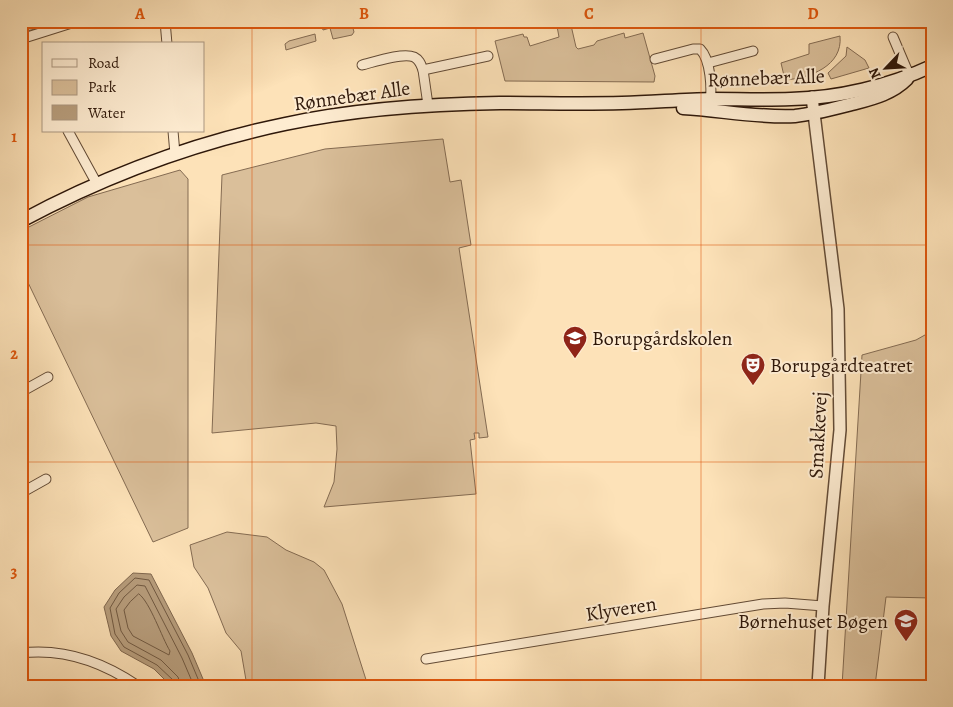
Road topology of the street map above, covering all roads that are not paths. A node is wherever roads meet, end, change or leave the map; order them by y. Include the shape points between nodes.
1 (78, 21) edge
2 (165, 21) edge
3 (893, 37) dead end
4 (21, 39) edge
5 (167, 42) edge
6 (754, 51) dead end
7 (488, 56) dead end
8 (655, 59) dead end
9 (708, 64) junction
10 (362, 65) dead end
11 (932, 66) edge
12 (423, 70) junction
13 (910, 77) junction
14 (812, 97) junction
15 (710, 104) junction
16 (428, 105) junction
17 (814, 112) junction
18 (69, 132) edge
19 (173, 132) edge
20 (175, 154) junction
21 (97, 184) junction
22 (21, 222) edge
23 (48, 377) dead end
24 (21, 392) edge
25 (46, 479) dead end
26 (21, 493) edge
27 (823, 606) junction
28 (21, 653) edge
29 (426, 659) dead end
30 (138, 686) edge
31 (818, 686) edge

1 - 4 street
2 - 5 street
3 - 13 street
6 - 9 street
7 - 12 street
8 - 9 street via 693,49 704,54
9 - 15 street
10 - 12 street via 406,55 420,62
11 - 13 main road, Rønnebær Alle
12 - 16 street
13 - 14 main road, Rønnebær Alle
13 - 17 main road, Rønnebær Alle via 898,89 878,97
14 - 15 main road, Rønnebær Alle
14 - 17 street, Smakkevej
15 - 16 main road, Rønnebær Alle
15 - 17 main road, Rønnebær Alle via 747,114 795,116
16 - 20 main road, Rønnebær Alle via 286,124
17 - 27 street, Smakkevej via 836,293 839,351 840,430
18 - 21 street
19 - 20 street
20 - 21 main road, Rønnebær Alle
21 - 22 main road, Rønnebær Alle
23 - 24 street
25 - 26 street
27 - 29 street, Klyveren via 763,604
27 - 31 street, Smakkevej
28 - 30 street via 60,653 88,660 114,670

